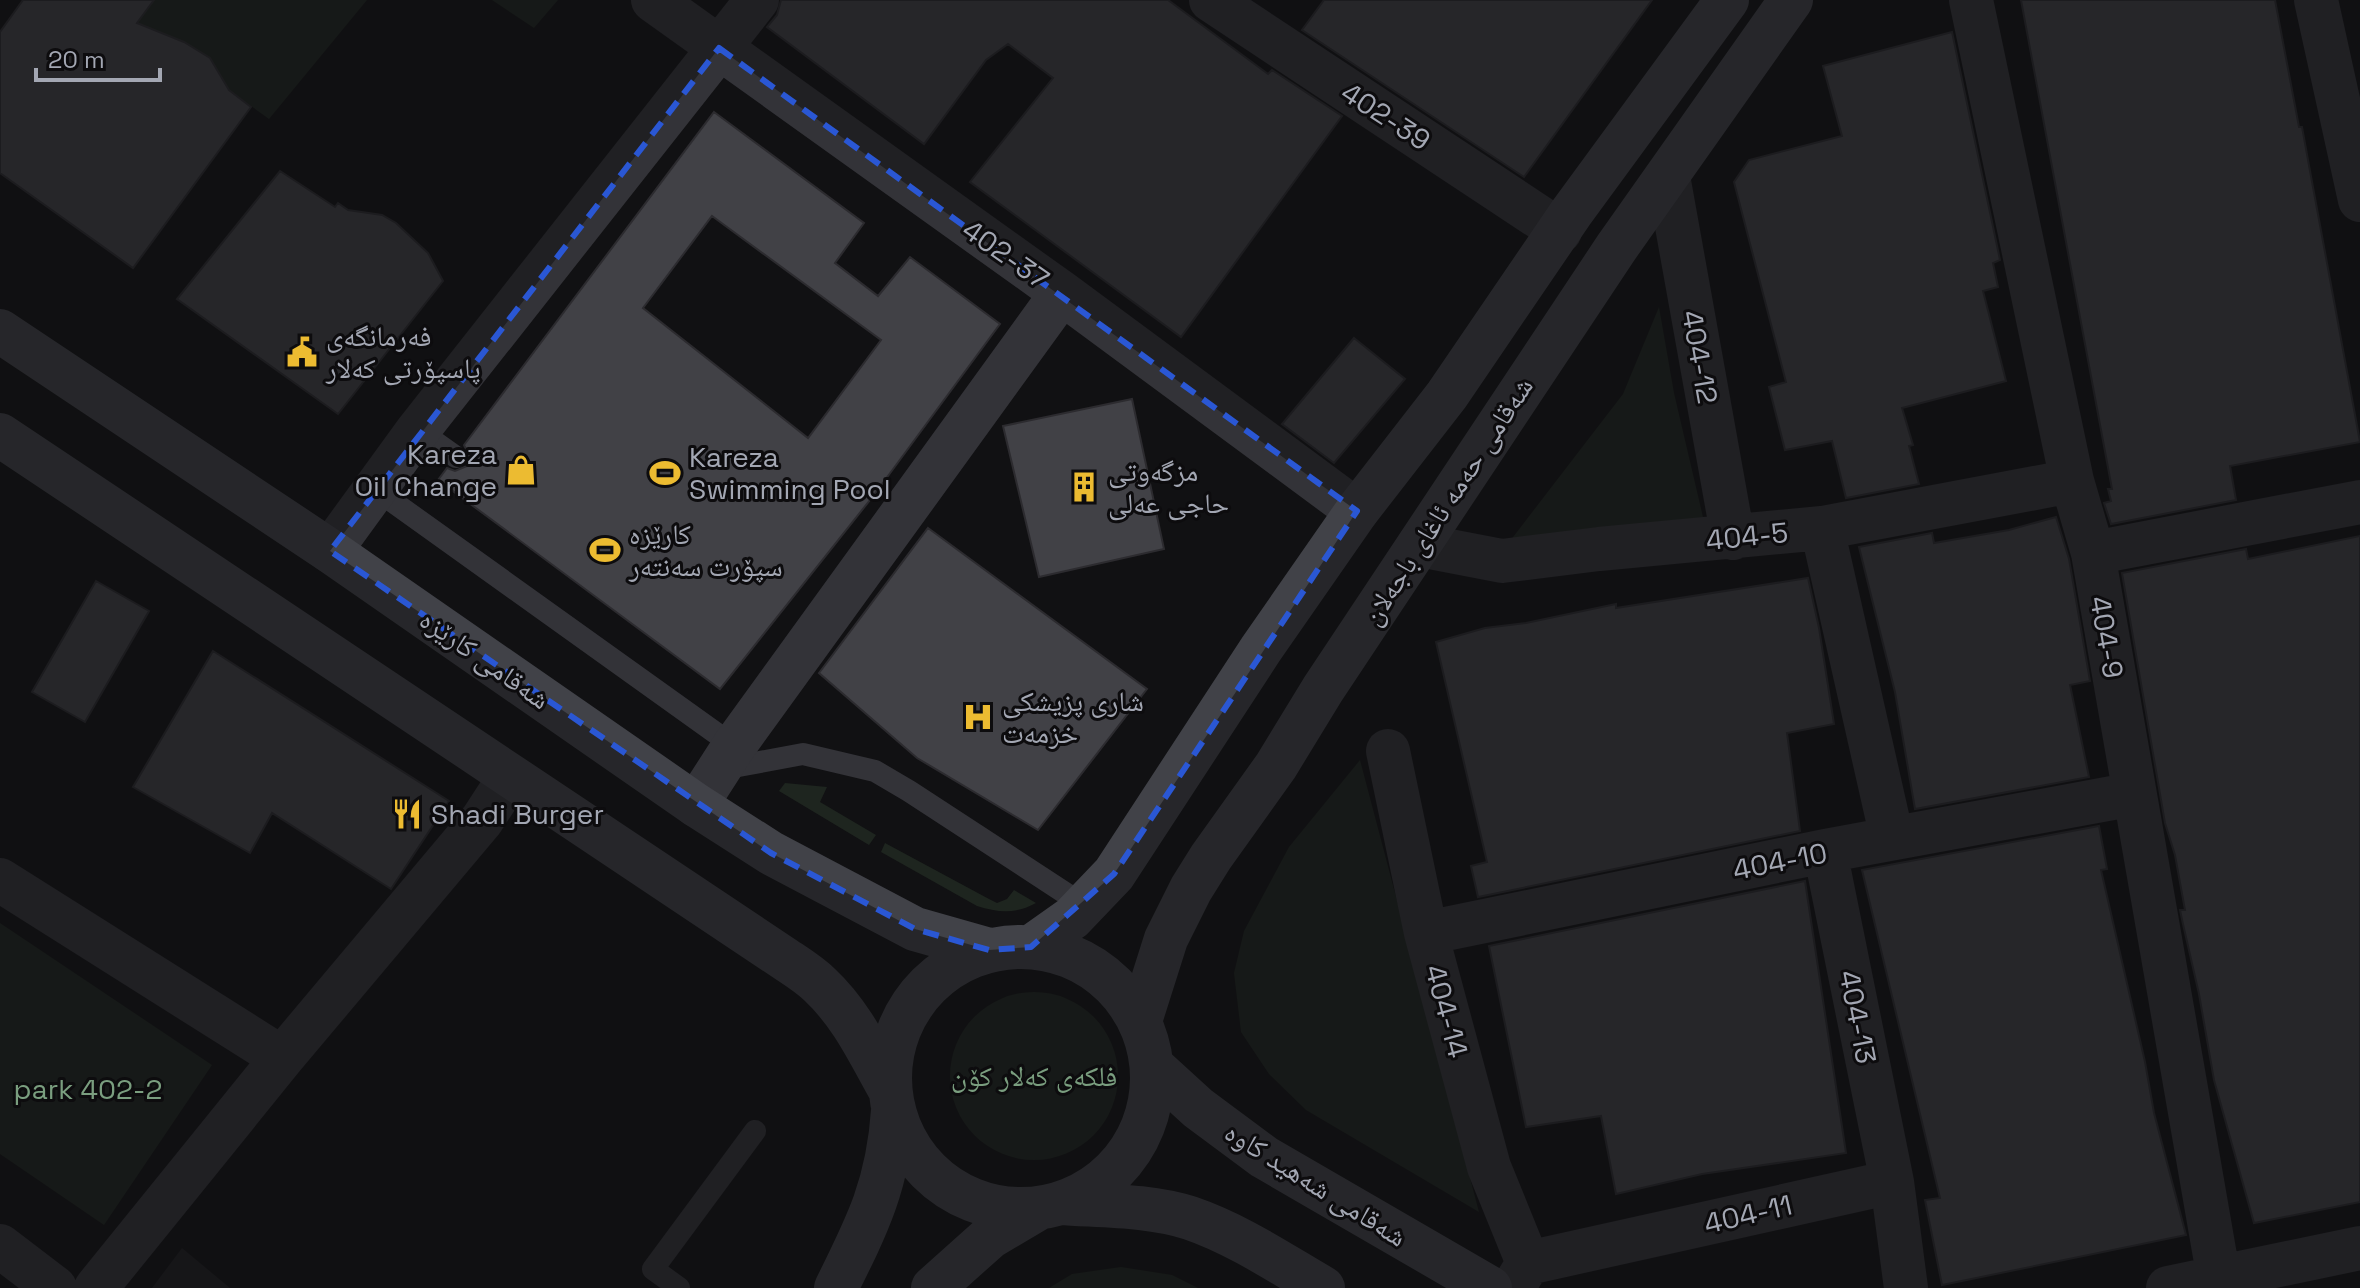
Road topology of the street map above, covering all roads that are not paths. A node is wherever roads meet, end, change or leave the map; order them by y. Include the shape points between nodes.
1 (653, 0) edge
2 (757, 0) edge
3 (1211, 0) edge
4 (1727, 0) edge
5 (1791, 0) edge
6 (1971, 0) edge
7 (2316, 0) edge
8 (719, 48) junction
9 (1668, 176) junction
10 (2360, 200) edge
11 (1560, 231) junction
12 (1062, 293) junction
13 (0, 331) edge
14 (1447, 395) junction
15 (1494, 429) junction
16 (418, 430) junction
17 (0, 435) edge
18 (456, 457) dead end
19 (2072, 481) junction
20 (375, 489) junction
21 (2360, 502) edge
22 (1357, 511) junction
23 (1822, 528) junction
24 (1733, 538) junction
25 (1419, 545) junction
26 (330, 551) junction
27 (2093, 553) junction
28 (1388, 751) dead end
29 (715, 774) junction
30 (510, 777) junction
31 (2134, 794) junction
32 (1892, 838) junction
33 (1825, 851) junction
34 (0, 880) edge
35 (1085, 906) junction
36 (1426, 933) junction
37 (1010, 948) junction
38 (1140, 1021) junction
39 (282, 1058) junction
40 (1152, 1066) junction
41 (892, 1100) junction
42 (755, 1131) dead end
43 (1892, 1182) junction
44 (1049, 1205) junction
45 (0, 1246) edge
46 (2360, 1248) edge
47 (1521, 1276) edge
48 (2282, 1277) edge
49 (2219, 1279) junction
50 (55, 1288) edge
51 (96, 1288) edge
52 (679, 1288) edge
53 (836, 1288) edge
54 (933, 1288) edge
55 (1323, 1288) edge
56 (1490, 1288) edge
57 (1906, 1288) edge
58 (2168, 1288) edge

1 - 8 street, 402-37
2 - 8 street
3 - 11 street, 402-39
4 - 11 main road, شەقامی حەمە ئاغای باجەلان
5 - 9 main road, شەقامی حەمە ئاغای باجەلان
6 - 19 street, 404-9
7 - 10 street
8 - 12 street, 402-37
8 - 16 street
9 - 15 main road, شەقامی حەمە ئاغای باجەلان
9 - 24 street, 404-12
11 - 14 main road, شەقامی حەمە ئاغای باجەلان
12 - 22 street, 402-37
12 - 29 street
13 - 26 main road, شەقامی کارێزە
14 - 15 main road
14 - 22 main road, شەقامی حەمە ئاغای باجەلان
15 - 25 main road, شەقامی حەمە ئاغای باجەلان
16 - 18 lane
16 - 20 street
17 - 30 main road
19 - 23 street, 404-5
19 - 27 street, 404-9
20 - 26 street
20 - 29 lane
21 - 27 street
22 - 35 main road, شەقامی حەمە ئاغای باجەلان via 1133,848
23 - 24 street, 404-5
23 - 32 street
24 - 25 street, 404-5 via 1502,561
25 - 38 main road, شەقامی حەمە ئاغای باجەلان via 1191,889 1157,962
26 - 29 main road, شەقامی کارێزە
27 - 31 street, 404-9
28 - 36 street, 404-14
29 - 35 lane via 803,754 875,771
29 - 37 main road, شەقامی کارێزە via 771,853 915,929
30 - 39 street via 482,820
30 - 41 main road via 820,985 860,1034
31 - 32 street, 404-10
31 - 49 street, 404-9
32 - 33 street, 404-10
33 - 36 street, 404-10
33 - 43 street, 404-13
34 - 39 street
35 - 37 main road, شەقامی حەمە ئاغای باجەلان
36 - 47 street, 404-14
37 - 38 main road via 1065,954 1096,970 1121,992
37 - 41 main road via 955,964 925,987 904,1017 891,1053
38 - 40 main road
39 - 51 street
40 - 44 main road via 1152,1095 1131,1151 1087,1191
40 - 56 main road, شەقامی شەهید کاوە via 1264,1157
41 - 44 main road via 908,1146 932,1175 964,1196 1001,1208
41 - 53 main road via 884,1182
42 - 52 lane via 653,1269
43 - 47 street, 404-11
43 - 57 street
44 - 54 main road via 990,1237
44 - 55 main road via 1137,1208 1188,1218
45 - 50 street
46 - 48 street
48 - 49 street
49 - 58 street

